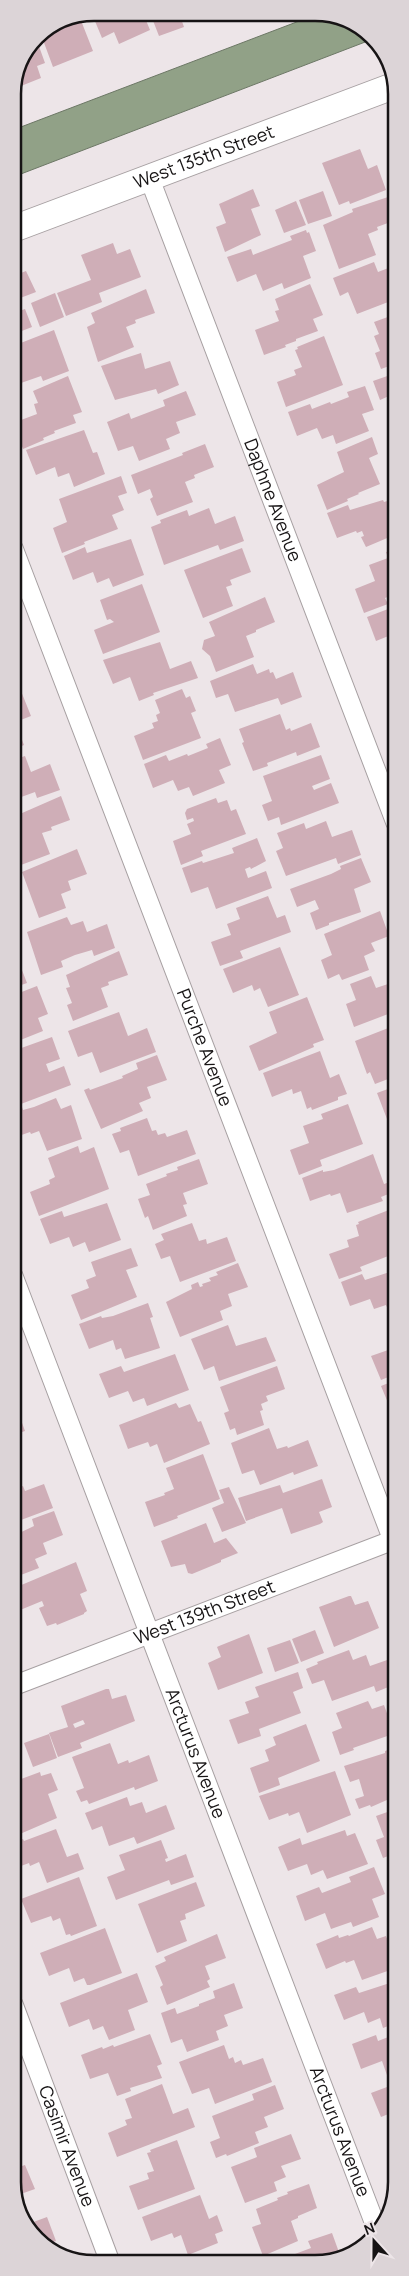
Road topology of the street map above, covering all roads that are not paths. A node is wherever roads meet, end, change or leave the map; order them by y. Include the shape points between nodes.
1 (388, 91) edge
2 (149, 177) junction
3 (21, 226) edge
4 (21, 569) edge
5 (388, 802) edge
6 (21, 1297) edge
7 (388, 1524) edge
8 (388, 1545) edge
9 (150, 1635) junction
10 (21, 1683) edge
11 (21, 2025) edge
12 (372, 2216) edge
13 (107, 2255) edge

1 - 2 street, West 135th Street
2 - 3 street, West 135th Street
2 - 5 street, Daphne Avenue
4 - 7 street, Purche Avenue
6 - 9 street, Arcturus Avenue
8 - 9 street, West 139th Street
9 - 10 street, West 139th Street
9 - 12 street, Arcturus Avenue
11 - 13 street, Casimir Avenue

